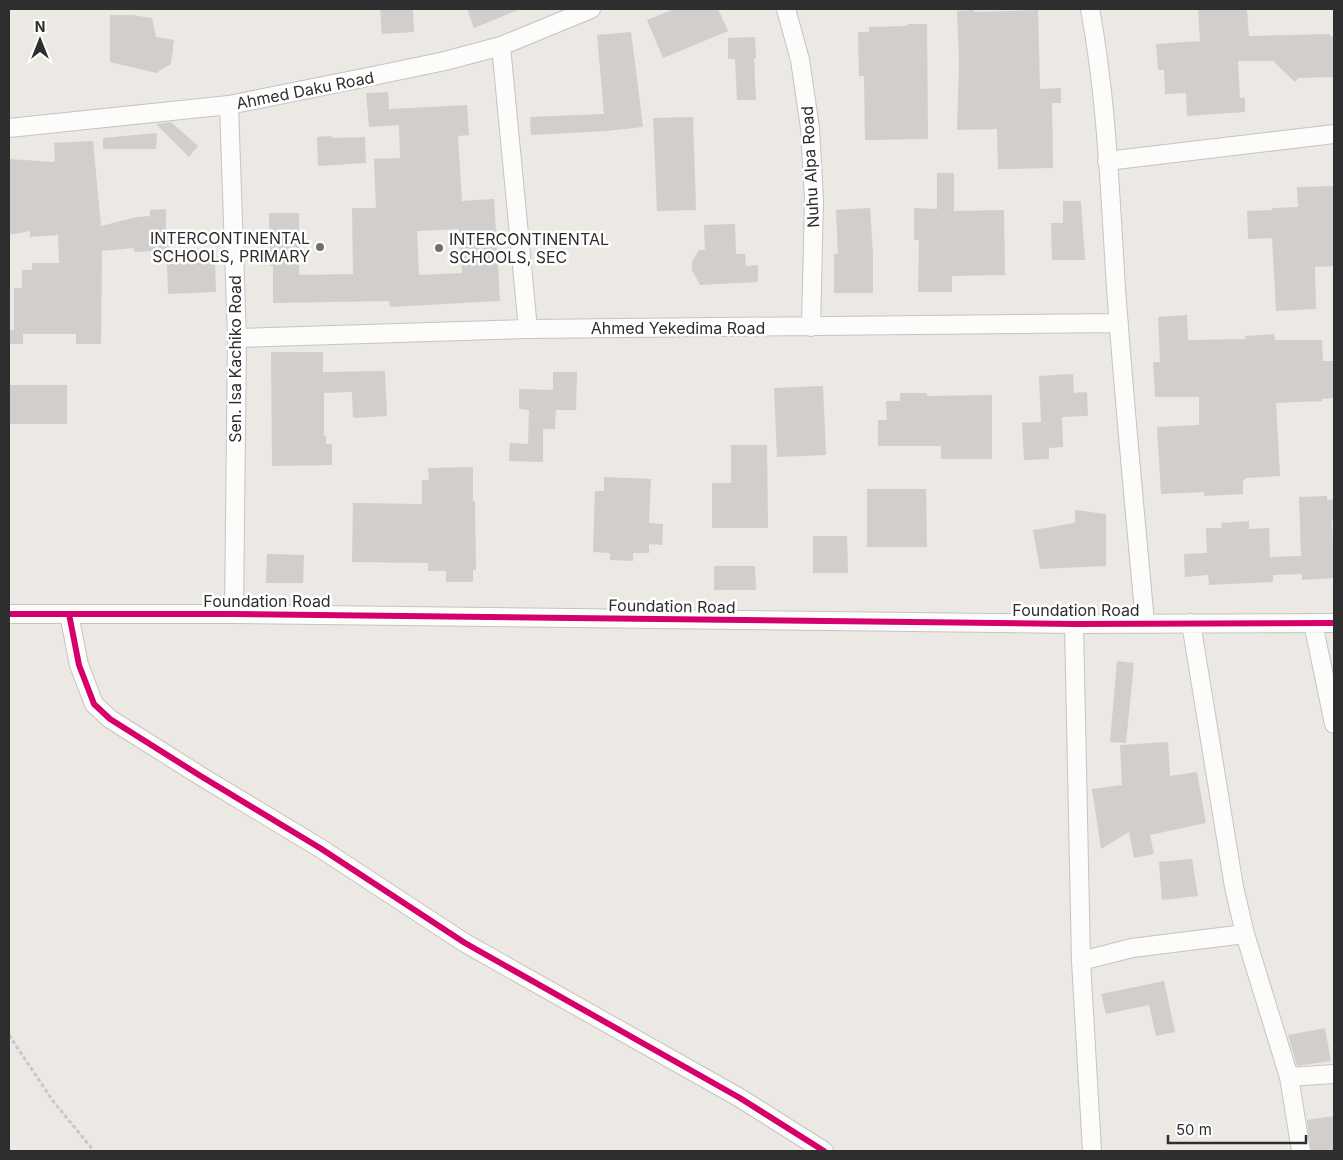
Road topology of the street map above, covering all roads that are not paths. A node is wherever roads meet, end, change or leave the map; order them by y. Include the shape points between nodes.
1 (591, 9) edge
2 (786, 9) edge
3 (1090, 9) edge
4 (502, 46) junction
5 (230, 105) junction
6 (9, 128) edge
7 (1334, 134) edge
8 (1107, 161) junction
9 (1119, 324) junction
10 (811, 327) junction
11 (528, 329) junction
12 (237, 338) junction
13 (9, 614) edge
14 (69, 614) junction
15 (234, 614) junction
16 (1145, 623) junction
17 (1190, 623) junction
18 (1312, 623) junction
19 (1334, 623) edge
20 (1074, 624) junction
21 (1334, 724) edge
22 (1245, 934) junction
23 (1081, 961) junction
24 (1334, 1074) edge
25 (1289, 1077) junction
26 (824, 1151) edge
27 (1092, 1151) edge
28 (1300, 1151) edge

1 - 4 street, Ahmed Daku Road
2 - 10 street, Nuhu Alpa Road via 800,60 810,128 814,200
3 - 8 street via 1096,39
4 - 5 street, Ahmed Daku Road via 445,61
4 - 11 street
5 - 6 street, Ahmed Daku Road
5 - 12 street, Sen. Isa Kachiko Road
7 - 8 street
8 - 9 street
9 - 10 street, Ahmed Yekedima Road
9 - 16 street
10 - 11 street, Ahmed Yekedima Road
11 - 12 street, Ahmed Yekedima Road
12 - 15 street, Sen. Isa Kachiko Road
13 - 14 street, Foundation Road
14 - 15 street, Foundation Road
14 - 26 street via 78,665 94,704 110,718 320,848 465,943 740,1098
15 - 20 street, Foundation Road
16 - 17 street, Foundation Road
16 - 20 street, Foundation Road
17 - 18 street, Foundation Road
17 - 22 street via 1234,887
18 - 19 street, Foundation Road
18 - 21 street
20 - 23 street
22 - 23 street via 1132,948
22 - 25 street
23 - 27 street
24 - 25 street
25 - 28 street

